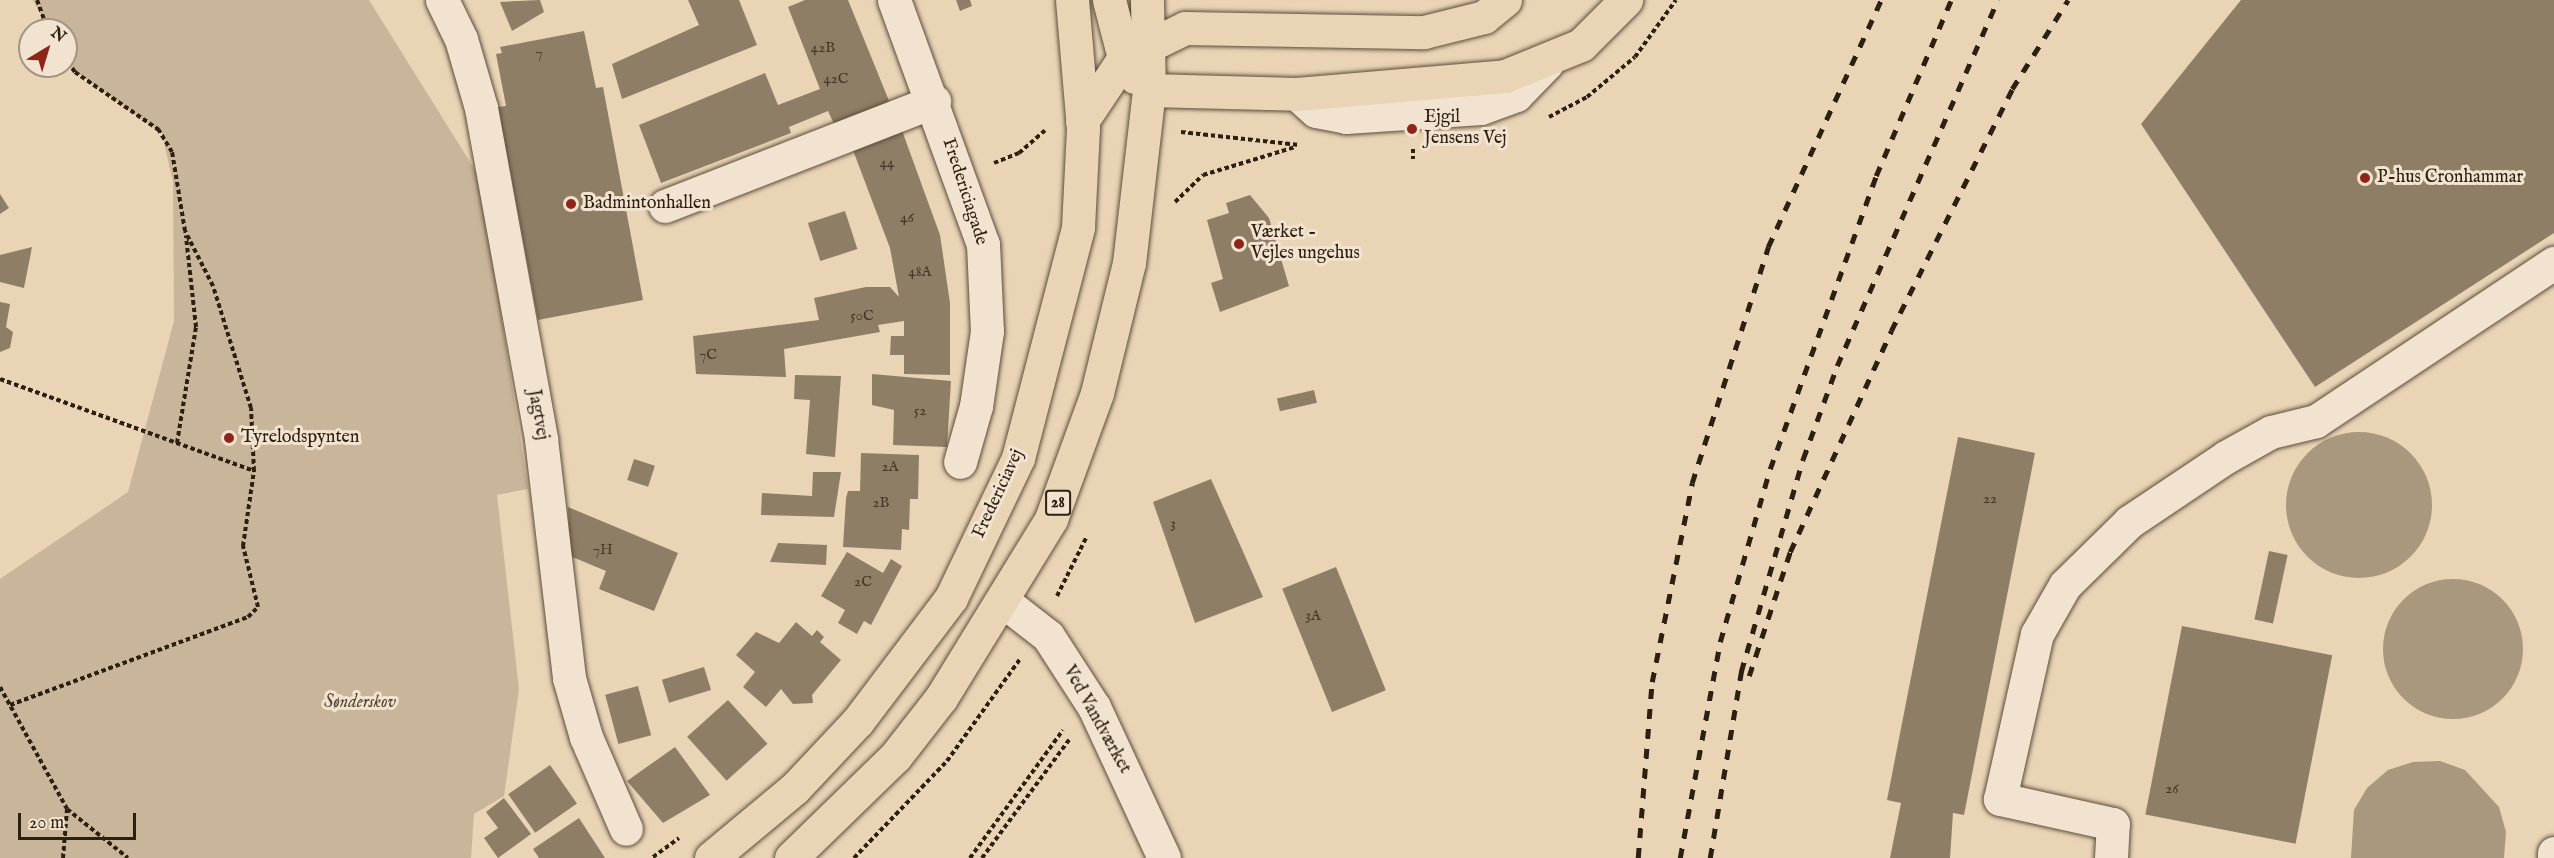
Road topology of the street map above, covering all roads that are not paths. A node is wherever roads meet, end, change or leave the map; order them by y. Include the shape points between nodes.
1 (442, 0) edge
2 (894, 0) edge
3 (1072, 0) edge
4 (1109, 0) edge
5 (1147, 0) edge
6 (1505, 0) edge
7 (1626, 0) edge
8 (1135, 51) junction
9 (1149, 90) junction
10 (934, 101) junction
11 (1082, 121) junction
12 (665, 206) dead end
13 (2554, 263) edge
14 (960, 462) dead end
15 (1003, 601) junction
16 (626, 830) dead end
17 (2554, 853) edge
18 (711, 858) edge
19 (791, 858) edge
20 (1164, 858) edge
21 (2111, 858) edge
22 (2554, 858) edge

1 - 16 street, Jagtvej via 461,39 481,108 541,439 569,678 590,747
2 - 10 street, Fredericiagade
3 - 11 main road, Fredericiavej
4 - 8 main road
5 - 8 main road, 28
6 - 8 main road via 1484,17 1424,32 1185,28
7 - 9 main road via 1581,45 1547,63 1464,83 1297,94
8 - 9 main road, 28
8 - 11 main road
9 - 15 main road, 28 via 1141,196 1097,393 1051,519
10 - 12 street
10 - 14 street, Fredericiagade via 983,244 987,332 976,406
11 - 18 main road, Fredericiavej via 1078,227 1051,347 1018,458 951,598 858,721 795,788
13 - 21 street via 2316,421 2271,432 2226,457 2129,522 2065,585 2037,634 2000,799 2113,824
15 - 19 main road, 28 via 941,698 894,757
15 - 20 street, Ved Vandværket via 1048,636 1094,706
17 - 22 street

